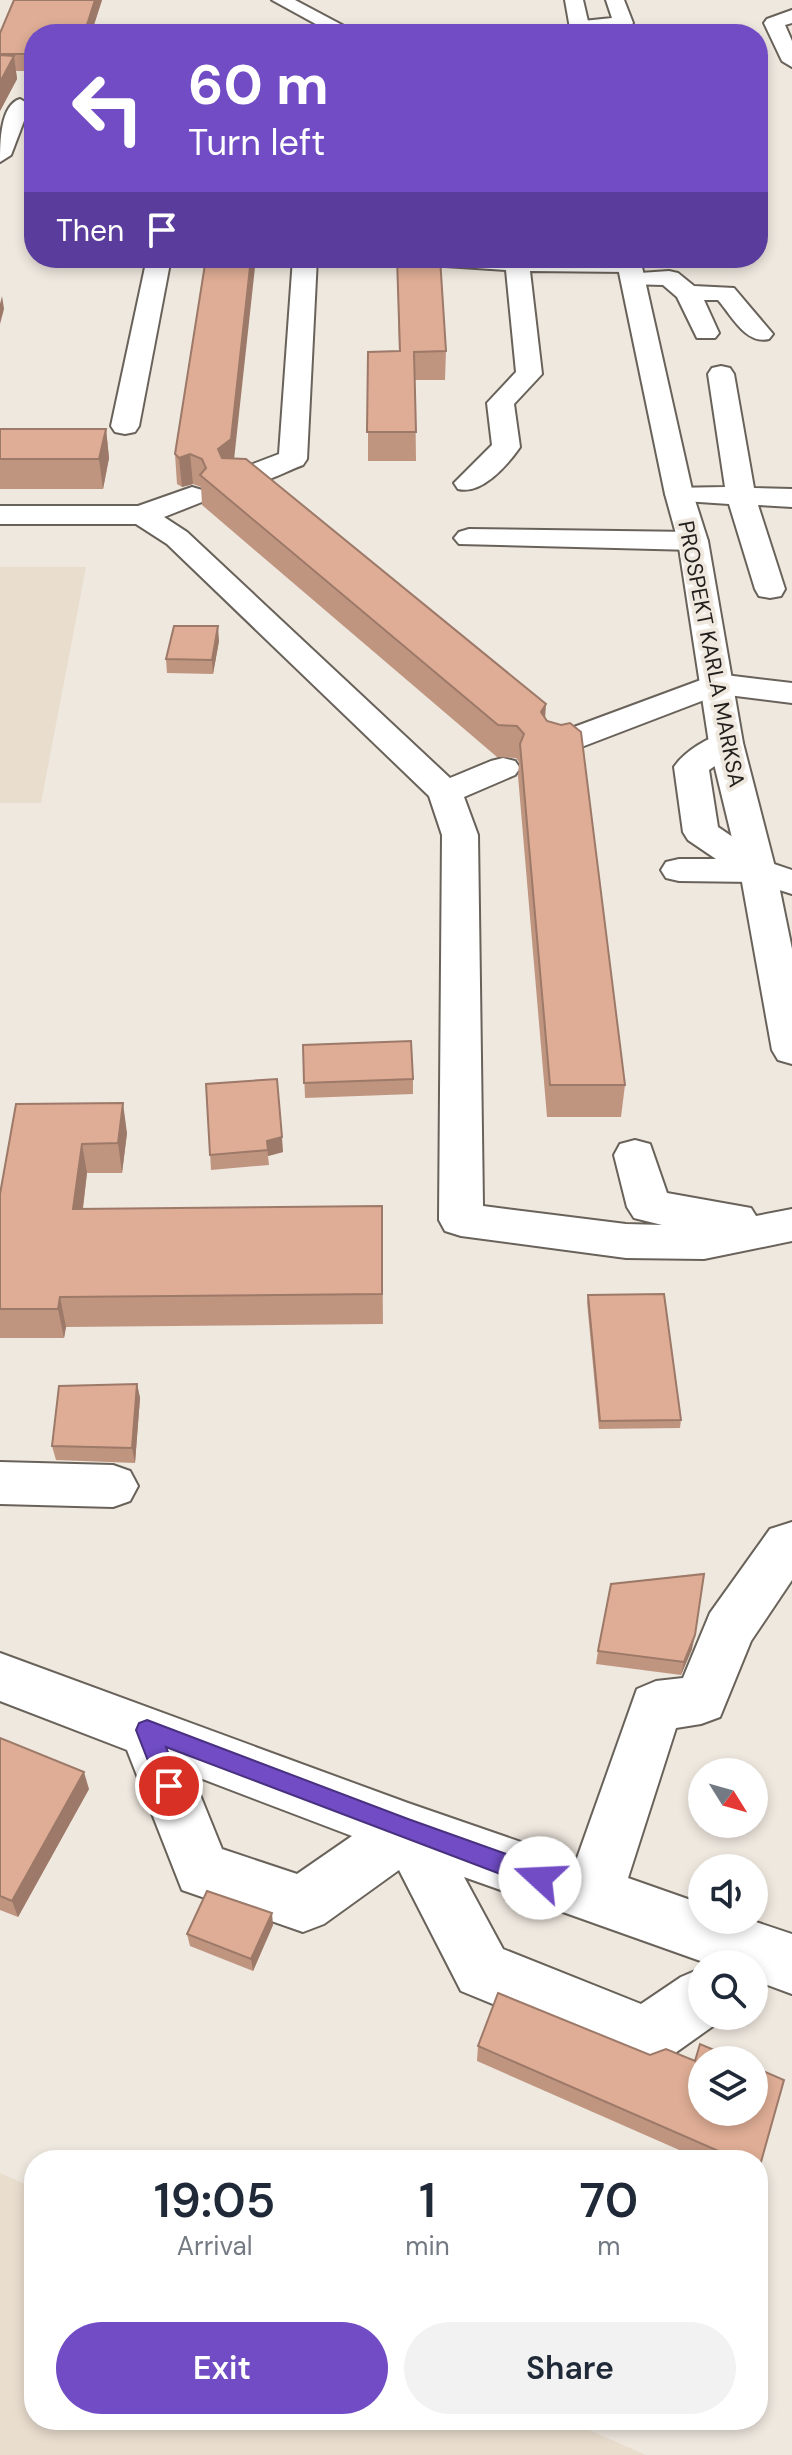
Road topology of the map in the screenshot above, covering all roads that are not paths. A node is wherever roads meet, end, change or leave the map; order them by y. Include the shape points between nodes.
1 (281, 0) edge
2 (574, 0) edge
3 (615, 0) edge
4 (792, 16) edge
5 (329, 24) edge
6 (579, 24) edge
7 (617, 24) edge
8 (788, 70) edge
9 (18, 104) edge
10 (0, 155) edge
11 (157, 268) edge
12 (304, 268) edge
13 (517, 268) edge
14 (630, 268) edge
15 (633, 268) edge
16 (684, 268) edge
17 (679, 286) junction
18 (706, 333) dead end
19 (760, 334) dead end
20 (721, 374) dead end
21 (125, 426) dead end
22 (237, 480) edge
23 (468, 483) dead end
24 (679, 494) junction
25 (192, 496) edge
26 (741, 497) junction
27 (792, 498) edge
28 (0, 515) edge
29 (142, 515) junction
30 (469, 538) dead end
31 (693, 541) junction
32 (770, 589) dead end
33 (717, 684) junction
34 (792, 693) edge
35 (726, 743) junction
36 (559, 744) edge
37 (503, 768) dead end
38 (445, 792) junction
39 (679, 870) dead end
40 (775, 877) edge
41 (792, 1050) edge
42 (635, 1155) dead end
43 (787, 1225) edge
44 (0, 1483) edge
45 (113, 1486) dead end
46 (792, 1544) edge
47 (1, 1679) edge
48 (147, 1730) junction
49 (408, 1830) junction
50 (593, 1897) junction
51 (738, 1950) edge
52 (688, 2008) edge

1 - 5 main road
2 - 6 main road
3 - 7 main road via 623,23
4 - 8 main road via 774,23
9 - 10 main road
11 - 21 main road
12 - 22 main road via 293,459
13 - 23 main road via 529,374 500,403 506,447
14 - 24 main road, PROSPEKT KARLA MARKSA
15 - 17 main road
16 - 17 main road
17 - 18 main road
17 - 19 main road via 725,293
20 - 26 main road
24 - 26 main road
24 - 31 main road, PROSPEKT KARLA MARKSA
25 - 29 main road
26 - 27 main road
26 - 32 main road
28 - 29 main road
29 - 38 main road via 177,538
30 - 31 main road
31 - 33 main road, PROSPEKT KARLA MARKSA
33 - 34 main road
33 - 35 main road, PROSPEKT KARLA MARKSA
33 - 36 main road
35 - 40 main road, PROSPEKT KARLA MARKSA
35 - 40 main road via 691,767 701,832
37 - 38 main road
38 - 43 main road via 460,835 461,1220 626,1241 704,1242
39 - 40 main road
40 - 41 main road, PROSPEKT KARLA MARKSA
42 - 43 main road via 649,1207
44 - 45 main road
46 - 50 main road via 729,1629 701,1700 656,1706
47 - 48 main road
48 - 49 main road
48 - 49 main road via 202,1870 303,1904
49 - 50 main road
49 - 52 main road via 482,1970 647,2037
50 - 51 main road

